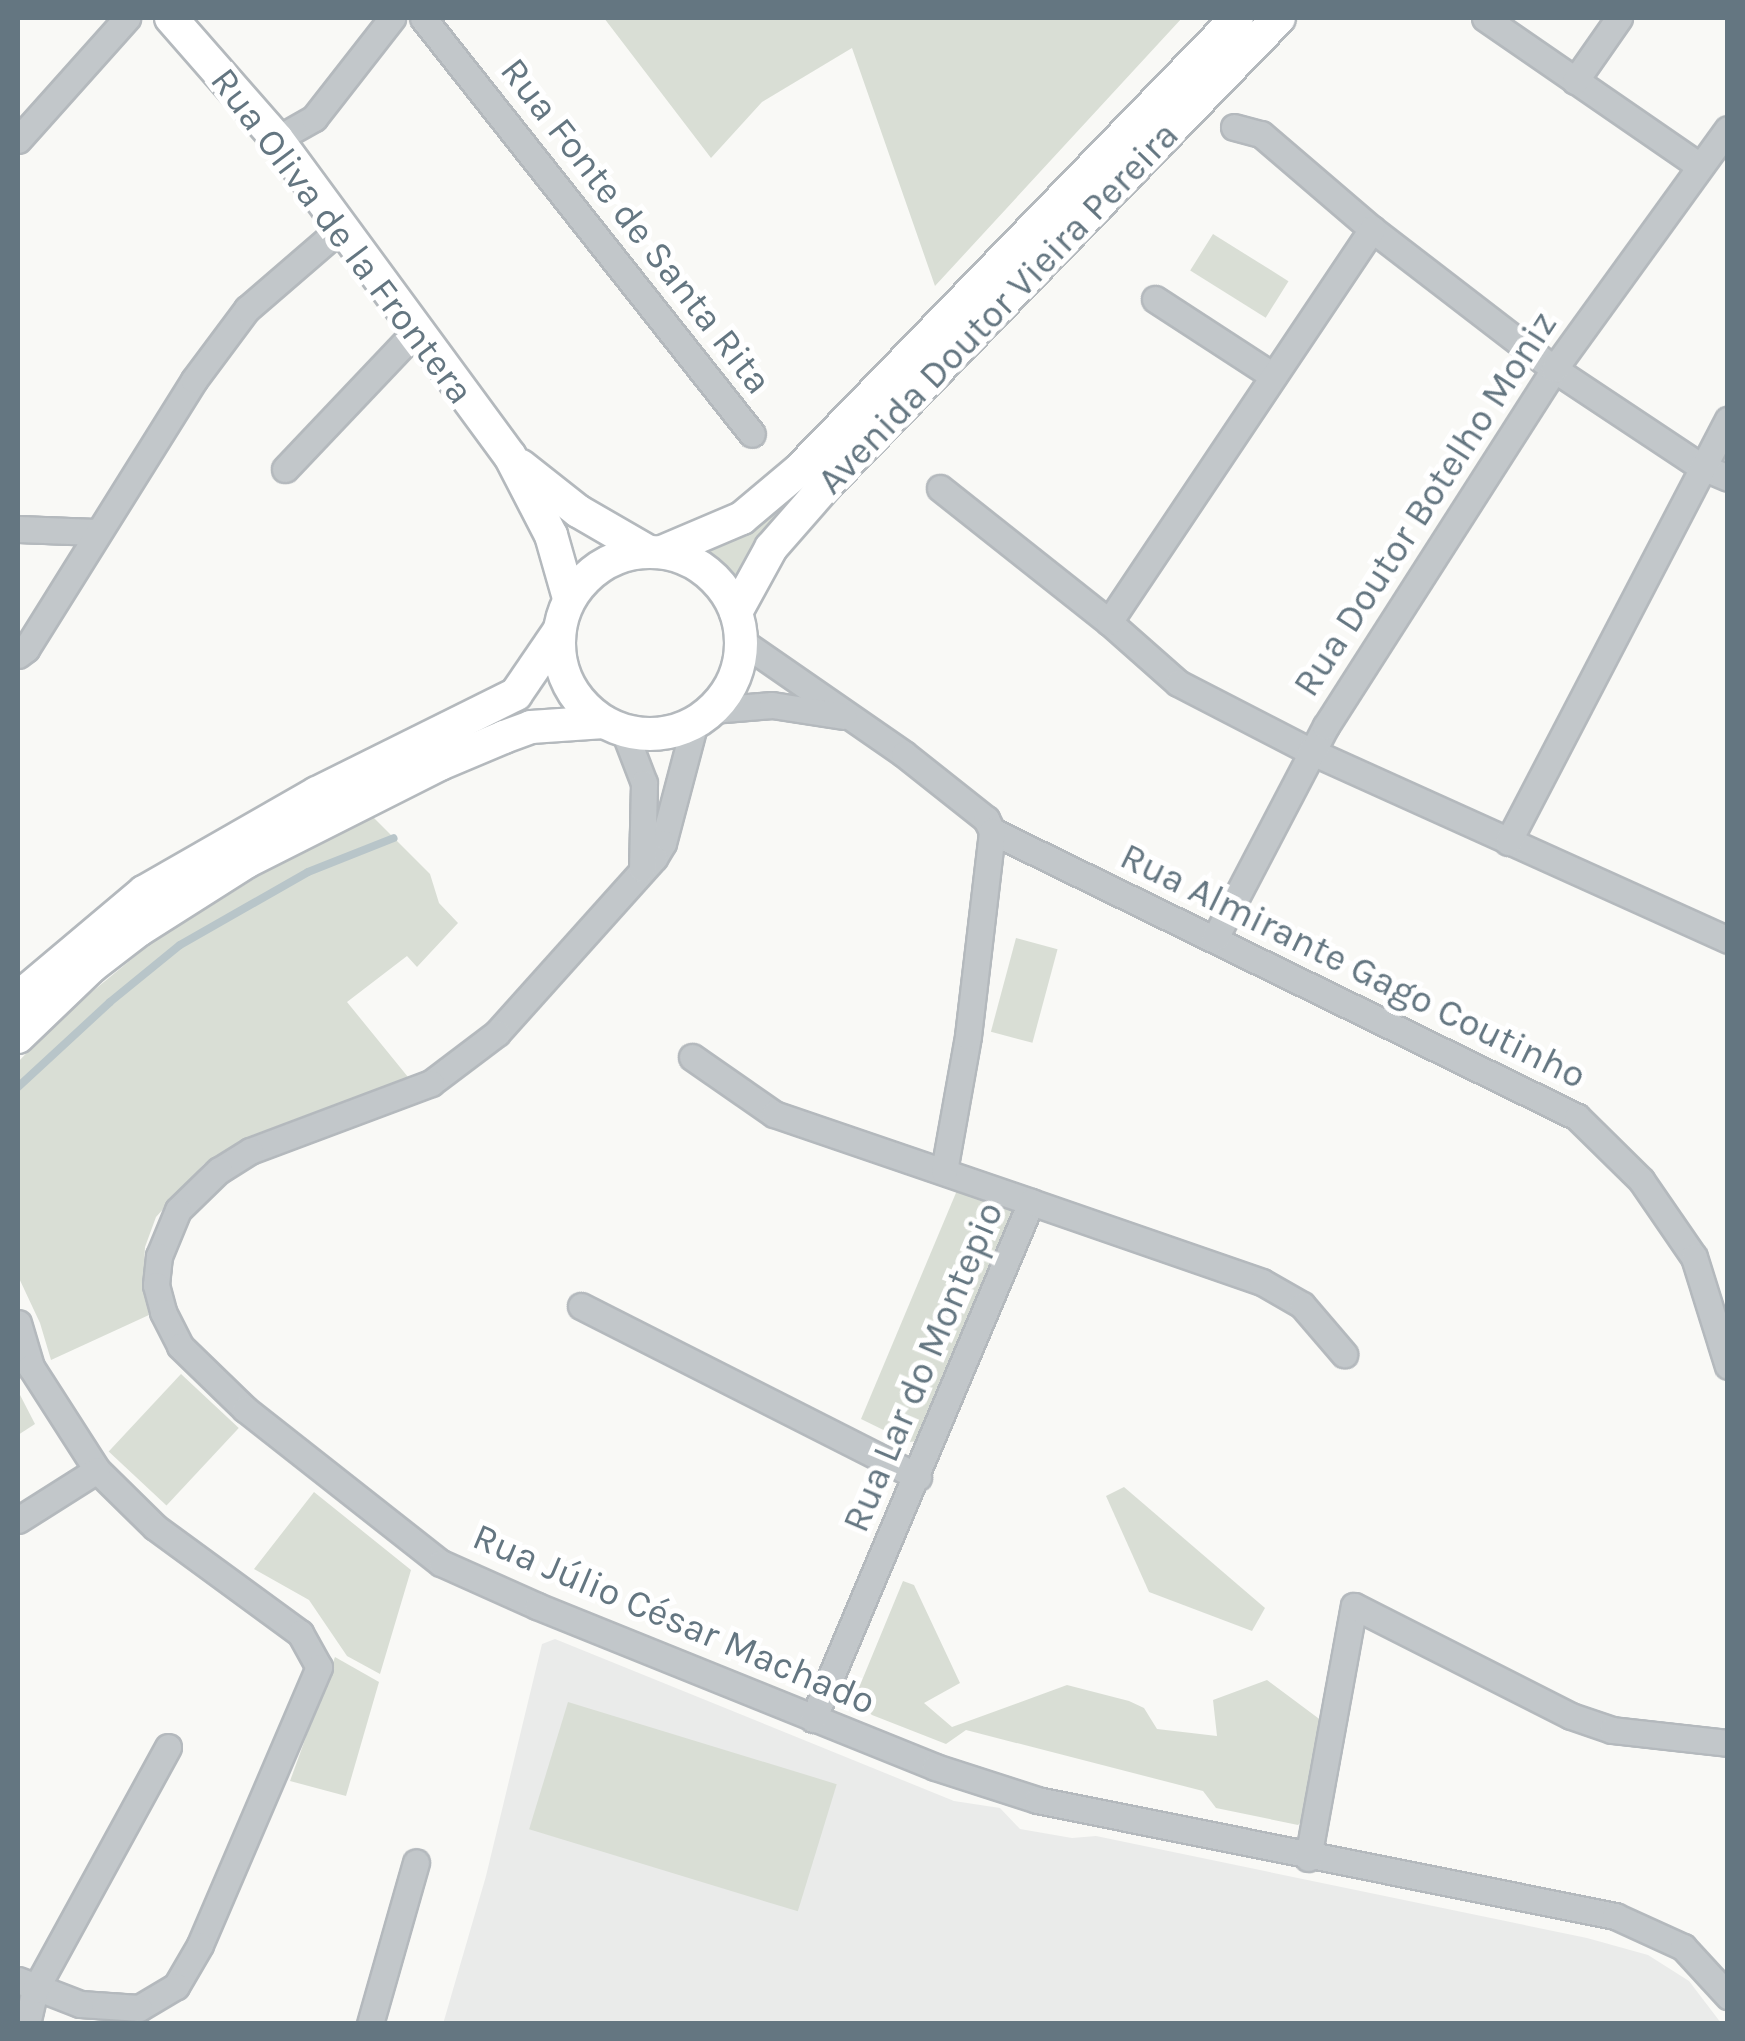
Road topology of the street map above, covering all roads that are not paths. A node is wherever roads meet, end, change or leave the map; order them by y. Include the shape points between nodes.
1 (126, 18) edge
2 (172, 18) edge
3 (423, 18) edge
4 (1237, 18) edge
5 (1279, 18) edge
6 (1485, 18) edge
7 (1619, 18) edge
8 (383, 22) edge
9 (1575, 81) junction
10 (1234, 128) dead end
11 (1728, 129) edge
12 (277, 139) junction
13 (18, 140) edge
14 (1698, 165) junction
15 (342, 228) junction
16 (1372, 229) junction
17 (1155, 298) dead end
18 (415, 332) junction
19 (1554, 369) junction
20 (1274, 376) junction
21 (1728, 420) edge
22 (752, 434) dead end
23 (510, 456) junction
24 (1700, 466) junction
25 (284, 469) dead end
26 (1728, 478) edge
27 (940, 488) dead end
28 (18, 529) edge
29 (96, 532) junction
30 (654, 551) junction
31 (570, 598) junction
32 (1109, 622) junction
33 (738, 627) junction
34 (559, 631) junction
35 (18, 655) edge
36 (703, 716) junction
37 (852, 718) junction
38 (614, 727) junction
39 (1310, 752) junction
40 (992, 832) junction
41 (1508, 842) junction
42 (642, 869) junction
43 (1215, 938) junction
44 (1728, 940) edge
45 (18, 998) edge
46 (18, 1037) edge
47 (692, 1057) dead end
48 (944, 1171) junction
49 (1031, 1202) junction
50 (581, 1306) dead end
51 (18, 1323) edge
52 (1344, 1354) dead end
53 (1728, 1366) edge
54 (97, 1470) junction
55 (918, 1477) junction
56 (18, 1520) edge
57 (813, 1719) junction
58 (1728, 1743) edge
59 (168, 1747) dead end
60 (1308, 1858) junction
61 (416, 1862) dead end
62 (1683, 1947) junction
63 (1728, 1970) edge
64 (26, 1985) edge
65 (1728, 1996) edge
66 (26, 2024) edge
67 (370, 2024) edge

1 - 13 street
2 - 12 main road, Rua Oliva de la Frontera
3 - 22 street, Rua Fonte de Santa Rita
4 - 30 main road, Avenida Doutor Vieira Pereira via 798,471 742,518
5 - 33 main road, Avenida Doutor Vieira Pereira via 825,486 770,548
6 - 9 street
7 - 9 street
8 - 12 street via 314,118
9 - 14 street
10 - 16 street via 1261,134
11 - 14 street, Rua Doutor Botelho Moniz
12 - 15 main road, Rua Oliva de la Frontera
14 - 19 street, Rua Doutor Botelho Moniz
15 - 18 main road, Rua Oliva de la Frontera
15 - 29 street via 247,309
16 - 19 street
16 - 20 street
17 - 20 street
18 - 23 main road, Rua Oliva de la Frontera
18 - 25 street
19 - 24 street
19 - 39 street, Rua Doutor Botelho Moniz
20 - 32 street
21 - 24 street
23 - 30 main road, Rua Oliva de la Frontera via 578,511
23 - 31 main road, Rua Oliva de la Frontera via 551,535
24 - 26 street
24 - 41 street
27 - 32 street
28 - 29 street
29 - 35 street
30 - 31 main road via 594,570
30 - 33 main road via 708,572
31 - 34 main road
32 - 39 street via 1178,683
33 - 36 main road via 734,679
33 - 37 street, Rua Almirante Gago Coutinho
34 - 38 main road via 563,674 573,693
34 - 45 main road via 516,694 318,792 158,883
36 - 37 street, Rua Almirante Gago Coutinho via 772,705
36 - 38 main road via 668,732
36 - 42 street, Rua Júlio César Machado via 663,843
37 - 40 street, Rua Almirante Gago Coutinho via 986,819
38 - 42 street via 644,782
38 - 46 main road via 570,722 518,732 246,862 92,966
39 - 41 street
39 - 43 street, Rua Doutor Botelho Moniz
40 - 43 street, Rua Almirante Gago Coutinho
40 - 48 street
41 - 44 street
42 - 57 street, Rua Júlio César Machado via 497,1032 431,1083 250,1151 219,1170 178,1210 159,1256 156,1285 163,1312 193,1359 245,1409 441,1562
43 - 53 street, Rua Almirante Gago Coutinho via 1578,1117 1642,1180 1694,1257
47 - 48 street via 774,1114
48 - 49 street
49 - 52 street, Rua Lar do Montepio via 1262,1282 1302,1304
49 - 55 street, Rua Lar do Montepio
50 - 55 street
51 - 54 street via 31,1367
54 - 56 street
54 - 64 street via 155,1527 300,1633 319,1666 200,1945 176,1986 139,2008 80,2004
55 - 57 street, Rua Lar do Montepio
57 - 60 street, Rua Júlio César Machado via 1037,1800
58 - 60 street via 1612,1730 1571,1716 1354,1606
59 - 64 street
60 - 62 street, Rua Júlio César Machado via 1614,1916
61 - 67 street
62 - 63 street, Rua Júlio César Machado
62 - 65 street, Rua Júlio César Machado
64 - 66 street

